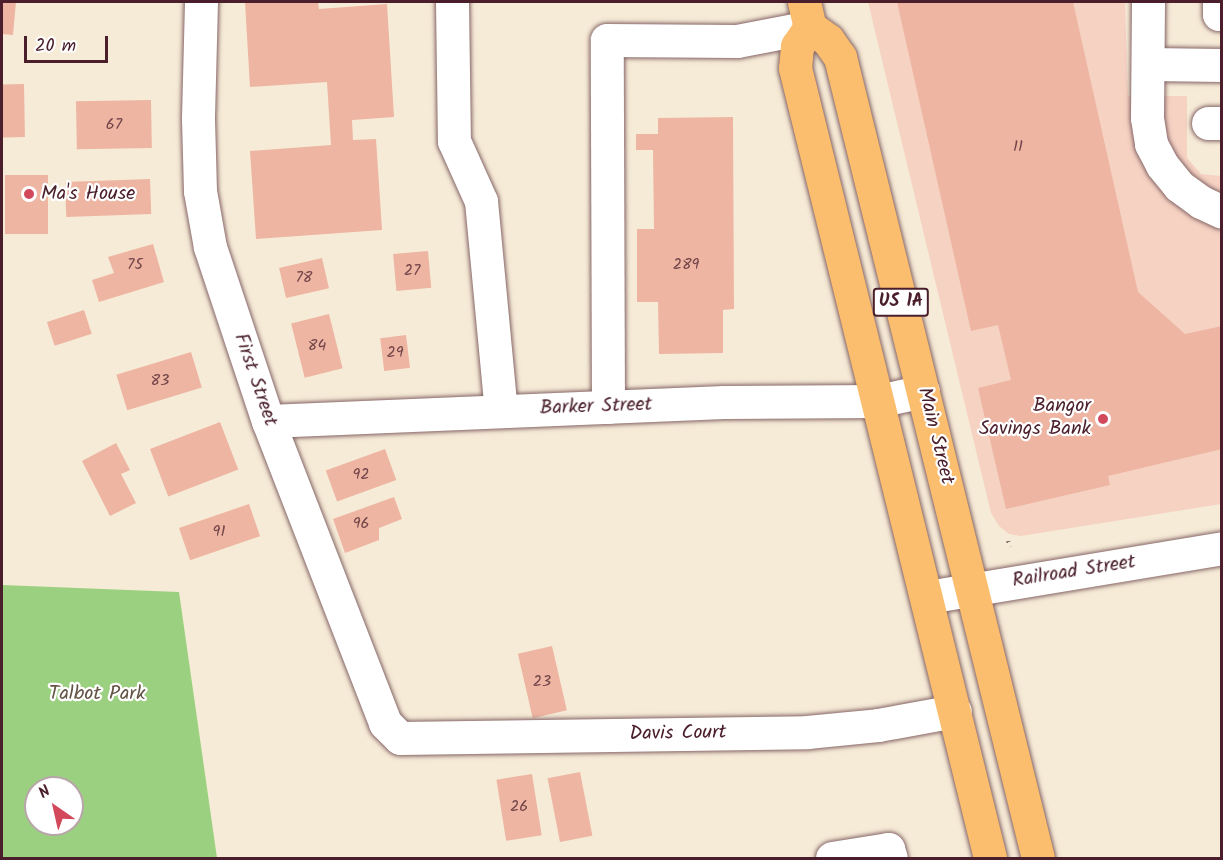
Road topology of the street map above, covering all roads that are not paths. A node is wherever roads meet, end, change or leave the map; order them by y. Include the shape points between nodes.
1 (201, 2) edge
2 (452, 2) edge
3 (1148, 2) edge
4 (1219, 2) edge
5 (807, 14) edge
6 (1221, 14) edge
7 (1149, 64) junction
8 (1221, 65) edge
9 (1221, 212) edge
10 (923, 391) junction
11 (879, 401) junction
12 (608, 407) junction
13 (501, 411) junction
14 (268, 421) junction
15 (1221, 548) edge
16 (973, 589) junction
17 (927, 597) junction
18 (955, 711) junction
19 (400, 738) joint
20 (832, 858) edge
21 (891, 858) edge
22 (990, 858) edge
23 (1038, 858) edge

1 - 14 street, First Street via 200,191 210,247
2 - 13 street via 454,141 481,201
3 - 7 street
4 - 6 street
5 - 10 main road, Main Street / US 1A via 840,57
5 - 11 main road, US 1A via 795,68
5 - 12 street via 737,41 607,40
7 - 8 street
7 - 9 street via 1148,130 1156,155 1179,186
10 - 11 street, Barker Street
10 - 16 main road, Main Street / US 1A
11 - 12 street, Barker Street
11 - 17 main road, US 1A
12 - 13 street, Barker Street
13 - 14 street, Barker Street
14 - 19 street, First Street via 385,723
15 - 16 street, Railroad Street
16 - 17 street, Railroad Street
16 - 23 main road, Main Street / US 1A
17 - 18 main road, US 1A
18 - 19 street, Davis Court via 807,732
18 - 22 main road, US 1A
20 - 21 street via 888,849

